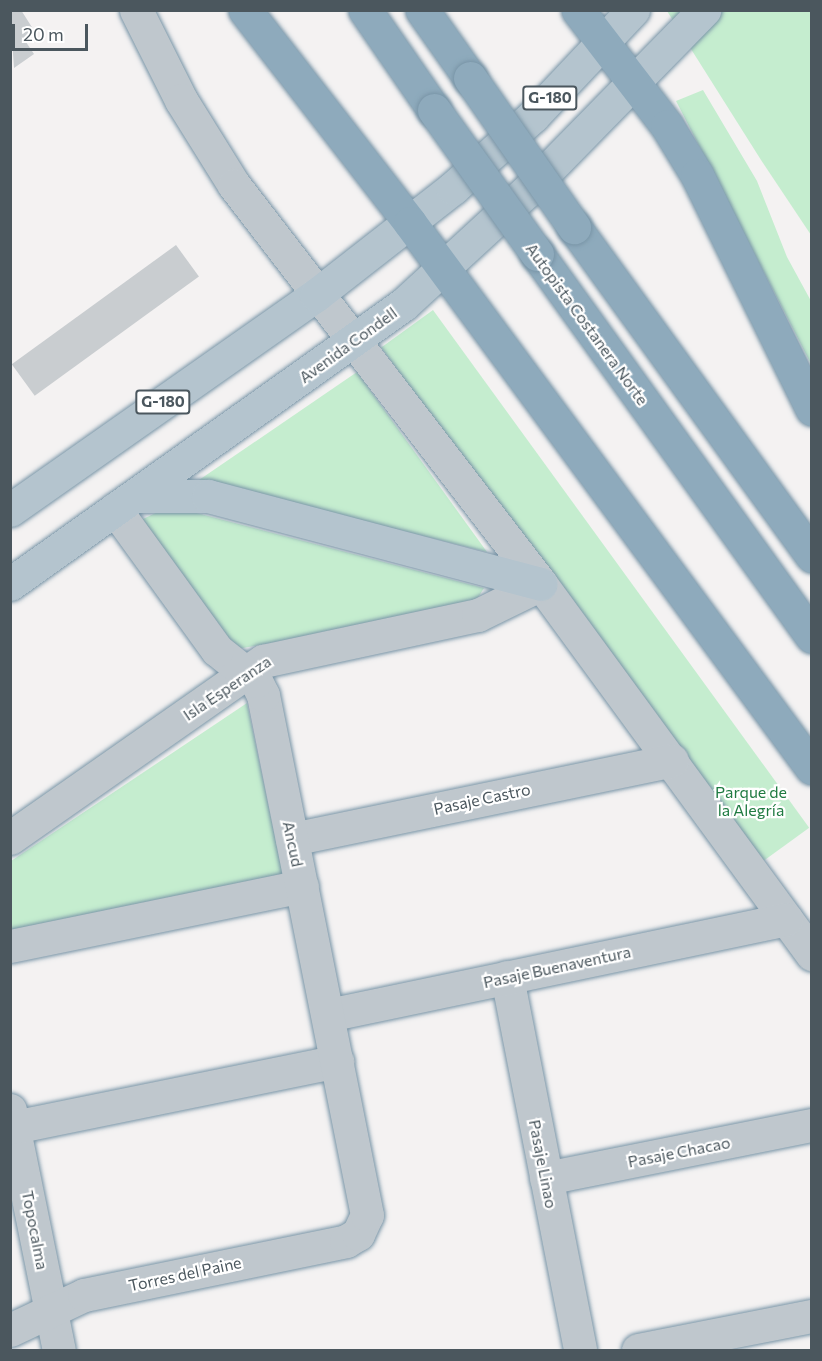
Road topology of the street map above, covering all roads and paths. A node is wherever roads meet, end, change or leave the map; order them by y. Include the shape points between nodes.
1 (136, 10) edge
2 (245, 10) edge
3 (365, 10) edge
4 (422, 10) edge
5 (578, 10) edge
6 (704, 10) edge
7 (617, 26) edge
8 (643, 74) junction
9 (410, 223) junction
10 (443, 270) junction
11 (316, 295) junction
12 (353, 343) junction
13 (812, 410) edge
14 (124, 503) junction
15 (10, 510) edge
16 (812, 556) edge
17 (10, 584) edge
18 (541, 584) junction
19 (812, 636) edge
20 (245, 673) junction
21 (672, 760) junction
22 (812, 768) edge
23 (10, 838) edge
24 (292, 838) junction
25 (302, 886) junction
26 (786, 919) junction
27 (10, 946) edge
28 (812, 954) edge
29 (507, 977) junction
30 (328, 1015) junction
31 (337, 1061) junction
32 (12, 1119) edge
33 (812, 1125) edge
34 (16, 1166) edge
35 (546, 1178) junction
36 (363, 1229) joint
37 (51, 1312) junction
38 (812, 1316) edge
39 (10, 1330) edge
40 (769, 1338) edge
41 (59, 1350) edge
42 (580, 1350) edge
43 (638, 1350) edge

1 - 11 street via 210,149
2 - 9 highway
3 - 19 highway, Autopista Costanera Norte, bridge
4 - 16 highway, bridge
5 - 7 highway
6 - 8 main road, Avenida Condell
7 - 8 highway
7 - 9 main road, G-180 via 503,145
8 - 10 main road, Avenida Condell / G-180
8 - 13 highway
9 - 10 highway
9 - 11 main road, G-180
10 - 12 main road, Avenida Condell / G-180
10 - 22 highway
11 - 12 street
11 - 15 main road, G-180
12 - 14 main road, Avenida Condell / G-180
12 - 18 street
14 - 17 main road, Avenida Condell / G-180
14 - 18 main road via 208,496
14 - 20 street, Ancud via 217,650
18 - 20 street, Isla Esperanza via 478,615 274,656
18 - 21 street
20 - 23 street, Isla Esperanza
20 - 24 street, Ancud via 263,695
21 - 24 street, Pasaje Castro
21 - 26 street
24 - 25 street, Ancud
25 - 27 street
25 - 30 street, Ancud
26 - 28 street
26 - 29 street, Pasaje Buenaventura
29 - 30 street, Pasaje Buenaventura
29 - 35 street, Pasaje Linao
30 - 31 street, Ancud
31 - 32 street
31 - 36 street, Ancud via 366,1208
32 - 34 street, Topocalma
33 - 35 street, Pasaje Chacao
34 - 37 street, Topocalma
35 - 42 street, Pasaje Linao
36 - 37 street, Torres del Paine via 346,1241 84,1295
37 - 39 street, Torres del Paine
37 - 41 street, Topocalma
38 - 40 street
40 - 43 street

